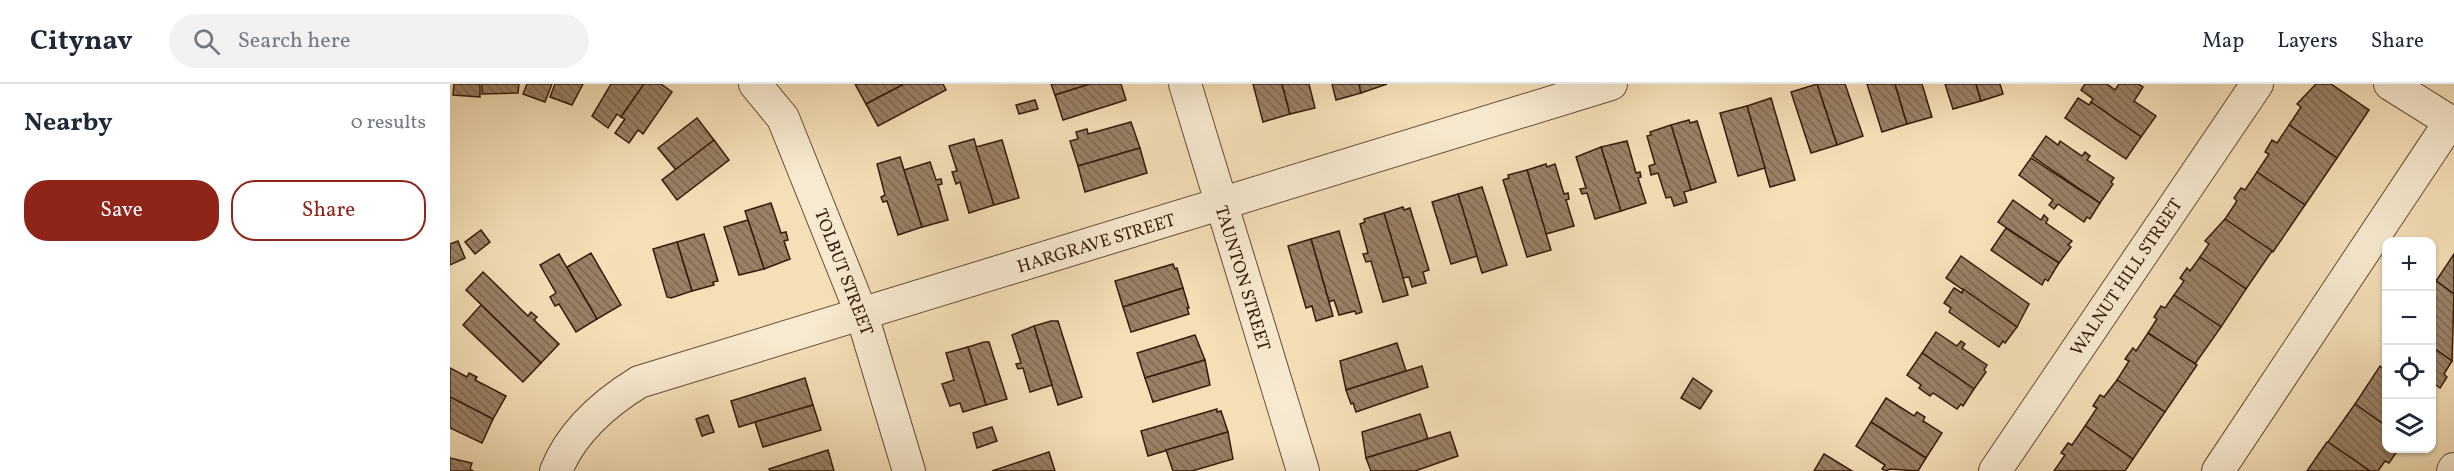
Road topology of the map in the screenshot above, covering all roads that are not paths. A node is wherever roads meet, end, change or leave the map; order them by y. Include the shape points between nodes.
1 (755, 84) edge
2 (1185, 84) edge
3 (1611, 84) edge
4 (2390, 84) edge
5 (2246, 88) edge
6 (2452, 123) edge
7 (1221, 204) junction
8 (862, 315) junction
9 (556, 471) edge
10 (909, 471) edge
11 (1303, 471) edge
12 (1995, 471) edge
13 (2218, 471) edge

1 - 8 street, TOLBUT STREET via 783,118
2 - 7 street, TAUNTON STREET
3 - 7 street, HARGRAVE STREET
4 - 6 street
5 - 12 street, WALNUT HILL STREET
6 - 13 street
7 - 8 street, HARGRAVE STREET
7 - 11 street, TAUNTON STREET
8 - 9 street, HARGRAVE STREET via 639,382 591,419
8 - 10 street, TOLBUT STREET

